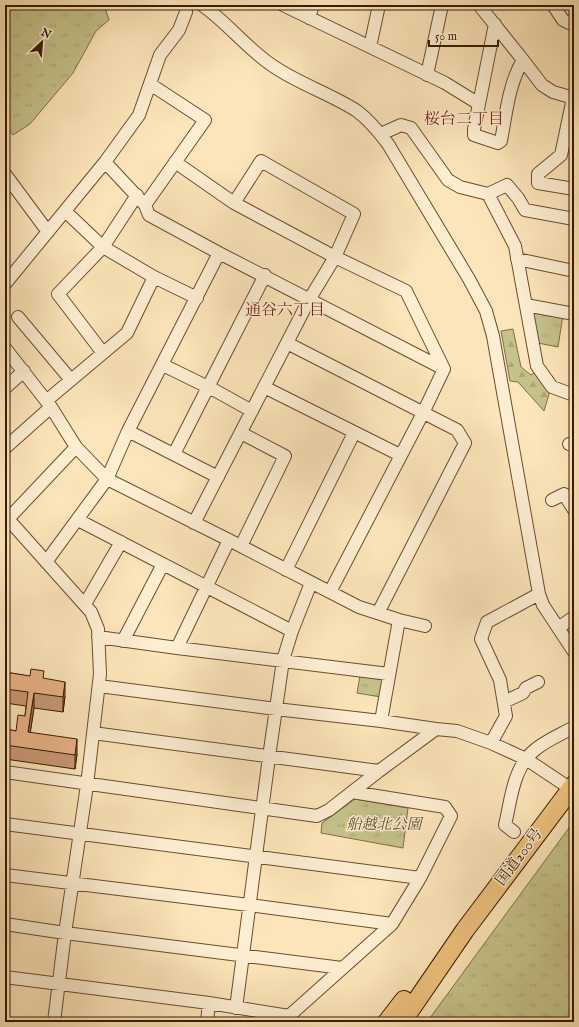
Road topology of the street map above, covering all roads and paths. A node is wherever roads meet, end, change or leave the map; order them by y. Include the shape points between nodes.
1 (185, 5) edge
2 (202, 5) edge
3 (283, 5) edge
4 (313, 5) edge
5 (380, 5) edge
6 (442, 5) edge
7 (478, 5) edge
8 (553, 5) edge
9 (216, 9) edge
10 (309, 18) junction
11 (574, 21) edge
12 (495, 24) junction
13 (370, 47) junction
14 (523, 60) junction
15 (427, 75) junction
16 (150, 84) junction
17 (573, 98) edge
18 (479, 104) junction
19 (381, 134) junction
20 (569, 141) edge
21 (105, 162) junction
22 (175, 162) junction
23 (5, 174) edge
24 (574, 189) edge
25 (488, 194) junction
26 (137, 195) junction
27 (234, 203) junction
28 (146, 205) junction
29 (65, 211) junction
30 (574, 219) edge
31 (48, 232) junction
32 (103, 246) junction
33 (219, 253) junction
34 (335, 257) junction
35 (517, 259) junction
36 (574, 271) edge
37 (265, 275) junction
38 (154, 277) junction
39 (7, 278) edge
40 (197, 298) junction
41 (309, 300) junction
42 (526, 305) junction
43 (574, 314) edge
44 (18, 316) dead end
45 (287, 344) junction
46 (5, 348) edge
47 (103, 353) junction
48 (163, 365) junction
49 (444, 369) junction
50 (24, 371) junction
51 (71, 380) junction
52 (207, 387) junction
53 (264, 387) junction
54 (5, 388) edge
55 (574, 395) edge
56 (49, 404) junction
57 (252, 411) junction
58 (423, 413) junction
59 (128, 431) junction
60 (241, 433) junction
61 (354, 433) junction
62 (76, 447) junction
63 (5, 448) edge
64 (174, 454) junction
65 (400, 455) junction
66 (218, 477) junction
67 (107, 480) junction
68 (552, 500) dead end
69 (574, 510) edge
70 (7, 517) edge
71 (78, 520) junction
72 (194, 523) junction
73 (229, 540) junction
74 (121, 542) junction
75 (241, 546) junction
76 (46, 562) junction
77 (163, 564) junction
78 (286, 570) junction
79 (311, 583) junction
80 (206, 587) junction
81 (330, 592) junction
82 (539, 594) junction
83 (85, 604) junction
84 (378, 613) junction
85 (574, 617) edge
86 (399, 620) junction
87 (425, 626) dead end
88 (558, 628) junction
89 (292, 631) junction
90 (98, 637) junction
91 (123, 641) junction
92 (176, 648) junction
93 (574, 652) edge
94 (284, 660) junction
95 (389, 674) junction
96 (538, 682) dead end
97 (99, 686) junction
98 (504, 702) junction
99 (276, 709) junction
100 (381, 720) junction
101 (574, 727) edge
102 (436, 729) junction
103 (93, 733) junction
104 (491, 743) junction
105 (268, 757) junction
106 (526, 759) junction
107 (379, 771) junction
108 (5, 772) edge
109 (87, 785) junction
110 (572, 787) edge
111 (352, 792) junction
112 (263, 808) junction
113 (5, 824) edge
114 (514, 832) dead end
115 (79, 833) junction
116 (255, 858) junction
117 (5, 875) edge
118 (420, 878) junction
119 (72, 884) junction
120 (249, 905) junction
121 (5, 924) edge
122 (392, 924) junction
123 (465, 930) junction
124 (65, 934) junction
125 (243, 955) junction
126 (342, 968) junction
127 (5, 977) edge
128 (59, 984) junction
129 (209, 1003) junction
130 (236, 1008) junction
131 (54, 1022) edge
132 (207, 1022) edge
133 (387, 1022) edge
134 (402, 1022) edge

1 - 16 street via 186,12 179,30 160,55
2 - 9 street
3 - 10 street
4 - 10 street
5 - 13 street
6 - 15 street
7 - 12 street
8 - 11 street via 563,20 569,23
9 - 19 street via 252,50 274,67 357,111
10 - 13 street
12 - 14 street
12 - 18 street
13 - 15 street
14 - 17 street via 542,85 553,92
14 - 18 street via 511,90 501,141 498,143 474,135
15 - 18 street via 446,83
16 - 21 street via 139,115
16 - 22 street via 205,120
17 - 20 street
19 - 25 street via 401,125 411,128 448,180 460,187
19 - 82 street via 486,311 493,336
20 - 24 street via 561,155 538,174 538,183
21 - 26 street
21 - 29 street
22 - 27 street
22 - 28 street
23 - 31 street
25 - 30 street via 507,185 525,210
25 - 35 street via 515,246
26 - 28 street
26 - 32 street
27 - 34 street
27 - 34 street via 262,161 354,214
28 - 33 street via 149,216
29 - 31 street
29 - 32 street
31 - 39 street
32 - 38 street
32 - 47 street via 58,294
33 - 37 street
33 - 40 street
34 - 41 street
34 - 49 street via 406,291
35 - 36 street
35 - 42 street
37 - 41 street
37 - 52 street
38 - 40 street
38 - 47 street via 127,333
40 - 48 street
41 - 45 street
41 - 49 street
42 - 43 street
42 - 55 street via 537,366 552,386
44 - 51 street
45 - 53 street
45 - 58 street
46 - 50 street
47 - 51 street
48 - 52 street
48 - 59 street
49 - 58 street
50 - 54 street
50 - 56 street
51 - 56 street
52 - 57 street
52 - 64 street
53 - 57 street
53 - 61 street
56 - 62 street
56 - 63 street
57 - 60 street
58 - 65 street
58 - 84 street via 457,430 465,443
59 - 64 street
59 - 67 street
60 - 66 street
60 - 75 street via 285,456
61 - 65 street
61 - 78 street
62 - 67 street
62 - 70 street
64 - 66 street
65 - 81 street
66 - 72 street
67 - 71 street
67 - 72 street
68 - 69 street via 564,494
70 - 76 street
71 - 74 street
71 - 76 street
72 - 73 street
73 - 75 street
73 - 80 street
74 - 77 street
74 - 83 street
75 - 78 street
76 - 83 street
77 - 80 street
77 - 91 street
78 - 79 street
79 - 81 street
79 - 89 street
80 - 89 street
80 - 92 street
81 - 84 street via 359,607
82 - 88 street
82 - 98 street via 487,622 481,639 500,680
83 - 90 street via 98,629
84 - 86 street
85 - 88 street
86 - 87 street
86 - 95 street
88 - 93 street
89 - 94 street
90 - 91 street
90 - 97 street
91 - 92 street
92 - 94 street
94 - 95 street
94 - 99 street
95 - 100 street
96 - 98 street
97 - 99 street
97 - 103 street
98 - 104 street via 506,716
99 - 100 street
99 - 105 street
100 - 102 street
101 - 106 street via 536,749
102 - 104 street via 457,731
102 - 107 street
103 - 105 street
103 - 109 street
104 - 106 street
105 - 107 street
105 - 112 street
106 - 110 street
106 - 114 street via 517,774 505,825
107 - 111 street
108 - 109 street
109 - 112 street
109 - 115 street
110 - 123 highway, 国道200号
111 - 112 street via 329,810 316,816
111 - 118 street via 445,807 451,816
112 - 116 street
113 - 115 street
115 - 116 street
115 - 119 street
116 - 118 street
116 - 120 street
117 - 119 street
118 - 122 street
119 - 120 street
119 - 124 street
120 - 122 street
120 - 125 street
121 - 124 street
122 - 126 street
123 - 133 highway, 国道200号
123 - 134 highway, 国道200号
124 - 125 street
124 - 128 street
125 - 126 street
125 - 130 street
126 - 130 street via 288,1016
127 - 128 street
128 - 129 street
128 - 131 street
129 - 130 street
129 - 132 street

